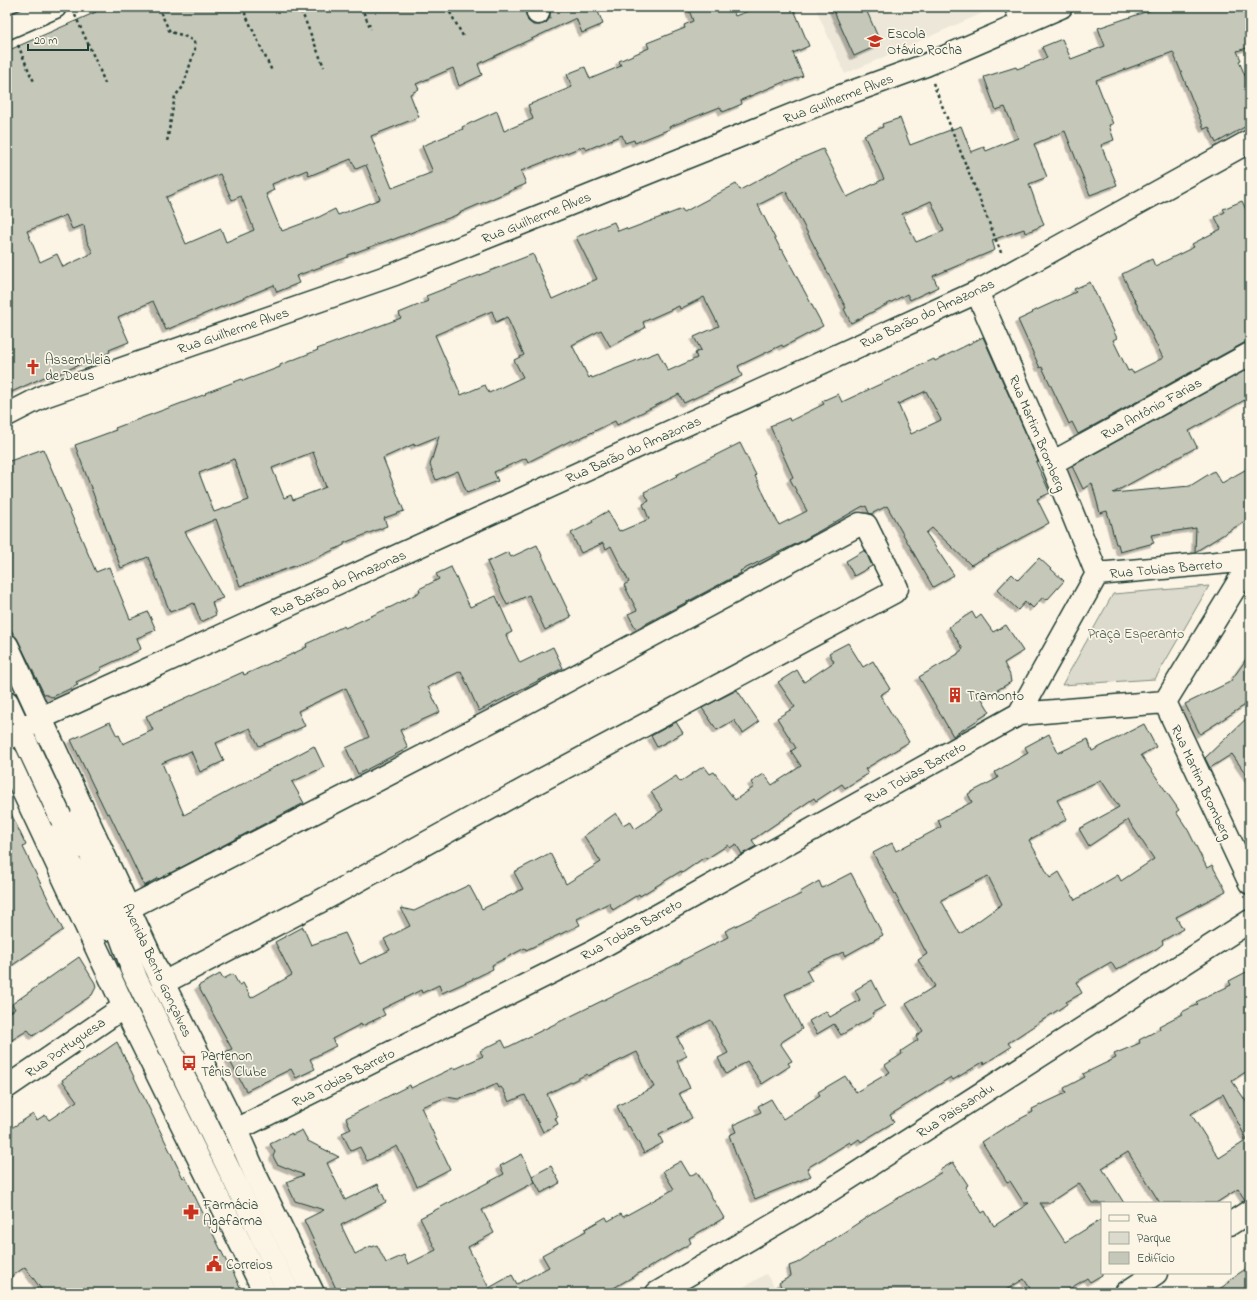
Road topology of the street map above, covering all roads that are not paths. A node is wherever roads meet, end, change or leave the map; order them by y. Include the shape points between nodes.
1 (1061, 7) edge
2 (55, 10) edge
3 (1019, 15) edge
4 (9, 28) edge
5 (1250, 141) edge
6 (977, 292) junction
7 (1250, 354) edge
8 (7, 415) edge
9 (1052, 463) junction
10 (1250, 561) edge
11 (1097, 574) junction
12 (7, 645) edge
13 (7, 702) edge
14 (1165, 702) junction
15 (1019, 714) junction
16 (41, 718) junction
17 (14, 735) edge
18 (7, 756) edge
19 (1250, 884) edge
20 (129, 908) junction
21 (1250, 922) edge
22 (137, 981) junction
23 (163, 983) junction
24 (124, 1007) junction
25 (7, 1087) edge
26 (236, 1130) junction
27 (1250, 1211) edge
28 (1231, 1223) edge
29 (1154, 1274) edge
30 (265, 1293) edge
31 (289, 1293) edge
32 (313, 1293) edge
33 (657, 1293) edge
34 (1126, 1293) edge

1 - 3 street, Rua Guilherme Alves
2 - 4 street
3 - 8 street, Rua Guilherme Alves via 926,66 827,101 395,274 44,396
5 - 6 street, Rua Barão do Amazonas
6 - 9 street, Rua Martim Bromberg
6 - 16 street, Rua Barão do Amazonas
7 - 9 street, Rua Antônio Farias
9 - 11 street, Rua Martim Bromberg
10 - 11 street, Rua Tobias Barreto
10 - 14 street, Rua Tobias Barreto
11 - 15 street, Rua Tobias Barreto
12 - 16 street, Avenida Bento Gonçalves
13 - 17 street
14 - 15 street, Rua Tobias Barreto
14 - 19 street, Rua Martim Bromberg
15 - 26 street, Rua Tobias Barreto via 594,951
16 - 17 street, Rua Barão do Amazonas
16 - 20 street, Avenida Bento Gonçalves
16 - 22 street
17 - 22 street
18 - 22 street
18 - 24 street
20 - 23 street, Avenida Bento Gonçalves
20 - 23 street via 514,709 860,524 866,525 897,588 836,624
21 - 33 street, Rua Paissandu via 806,1206
22 - 31 street
23 - 26 street, Avenida Bento Gonçalves
24 - 25 street, Rua Portuguesa
24 - 30 street
26 - 32 street, Avenida Bento Gonçalves via 256,1178
27 - 28 street
29 - 34 street

